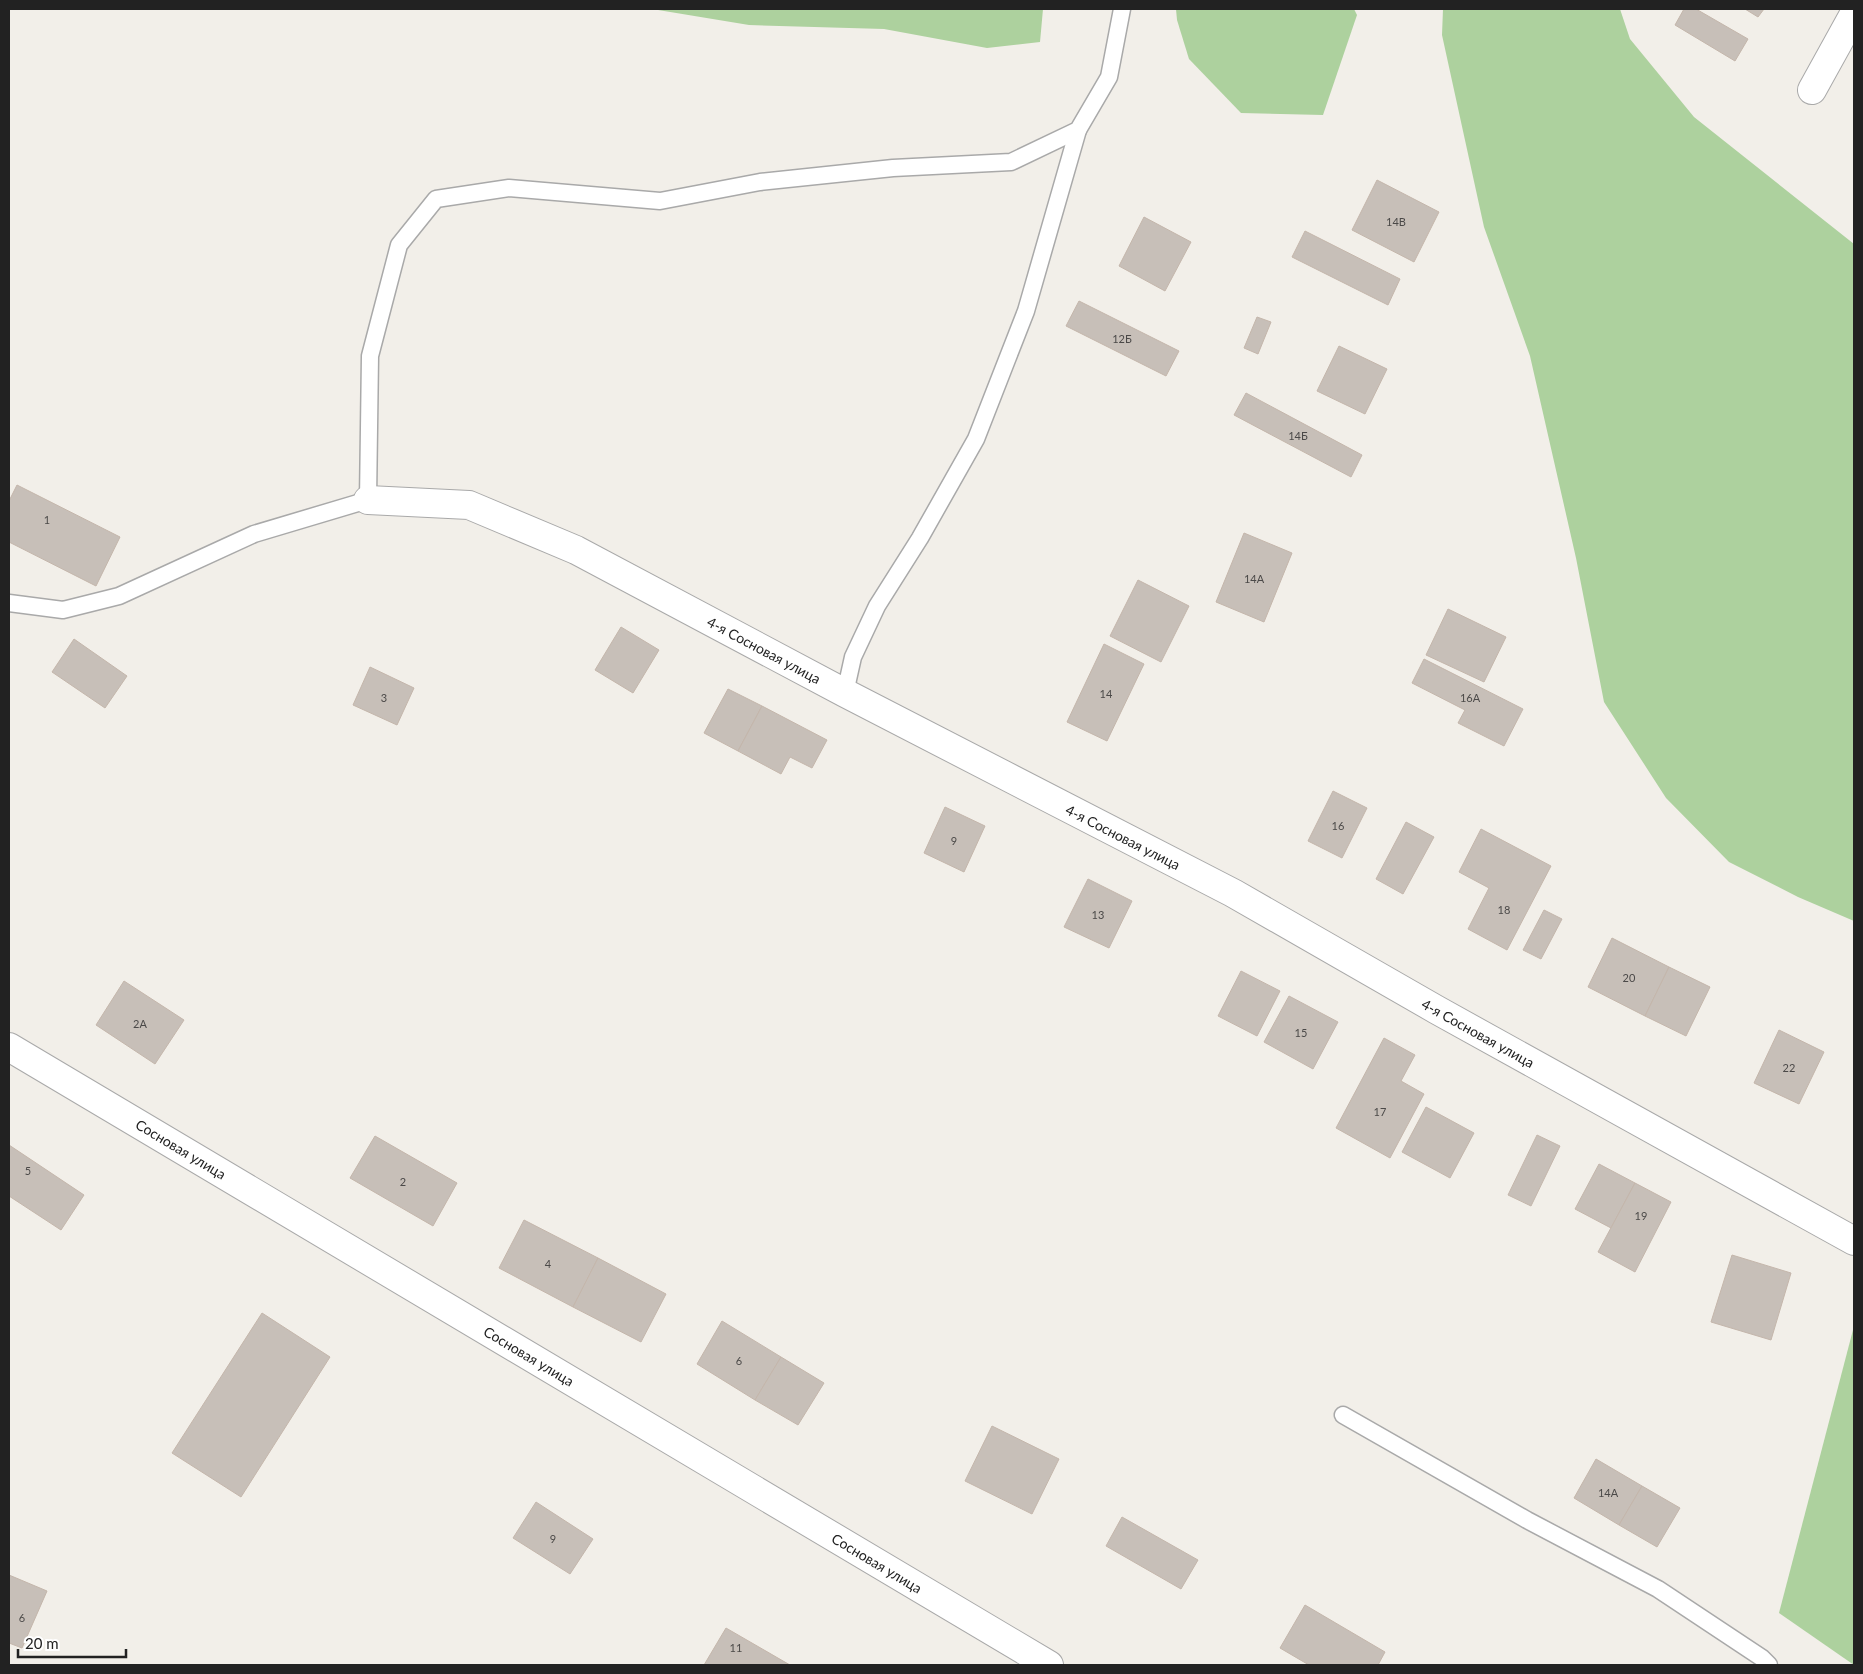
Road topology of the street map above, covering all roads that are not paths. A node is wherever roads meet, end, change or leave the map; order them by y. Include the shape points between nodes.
1 (1122, 9) edge
2 (1854, 14) edge
3 (1812, 90) dead end
4 (1078, 130) junction
5 (368, 500) junction
6 (9, 603) edge
7 (845, 693) junction
8 (9, 1047) edge
9 (1854, 1241) edge
10 (1343, 1415) dead end
11 (1049, 1665) edge
12 (1769, 1665) edge

1 - 4 lane via 1109,77
2 - 3 street
4 - 5 lane via 1011,162 893,168 760,182 660,202 509,188 436,199 399,245 370,356
4 - 7 lane via 1026,311 976,440 877,606 853,657
5 - 6 lane via 254,534 119,596 63,610
5 - 7 street, 4-я Сосновая улица via 469,505 576,550
7 - 9 street, 4-я Сосновая улица via 1233,893
8 - 11 street, Сосновая улица
10 - 12 lane via 1527,1520 1658,1589

